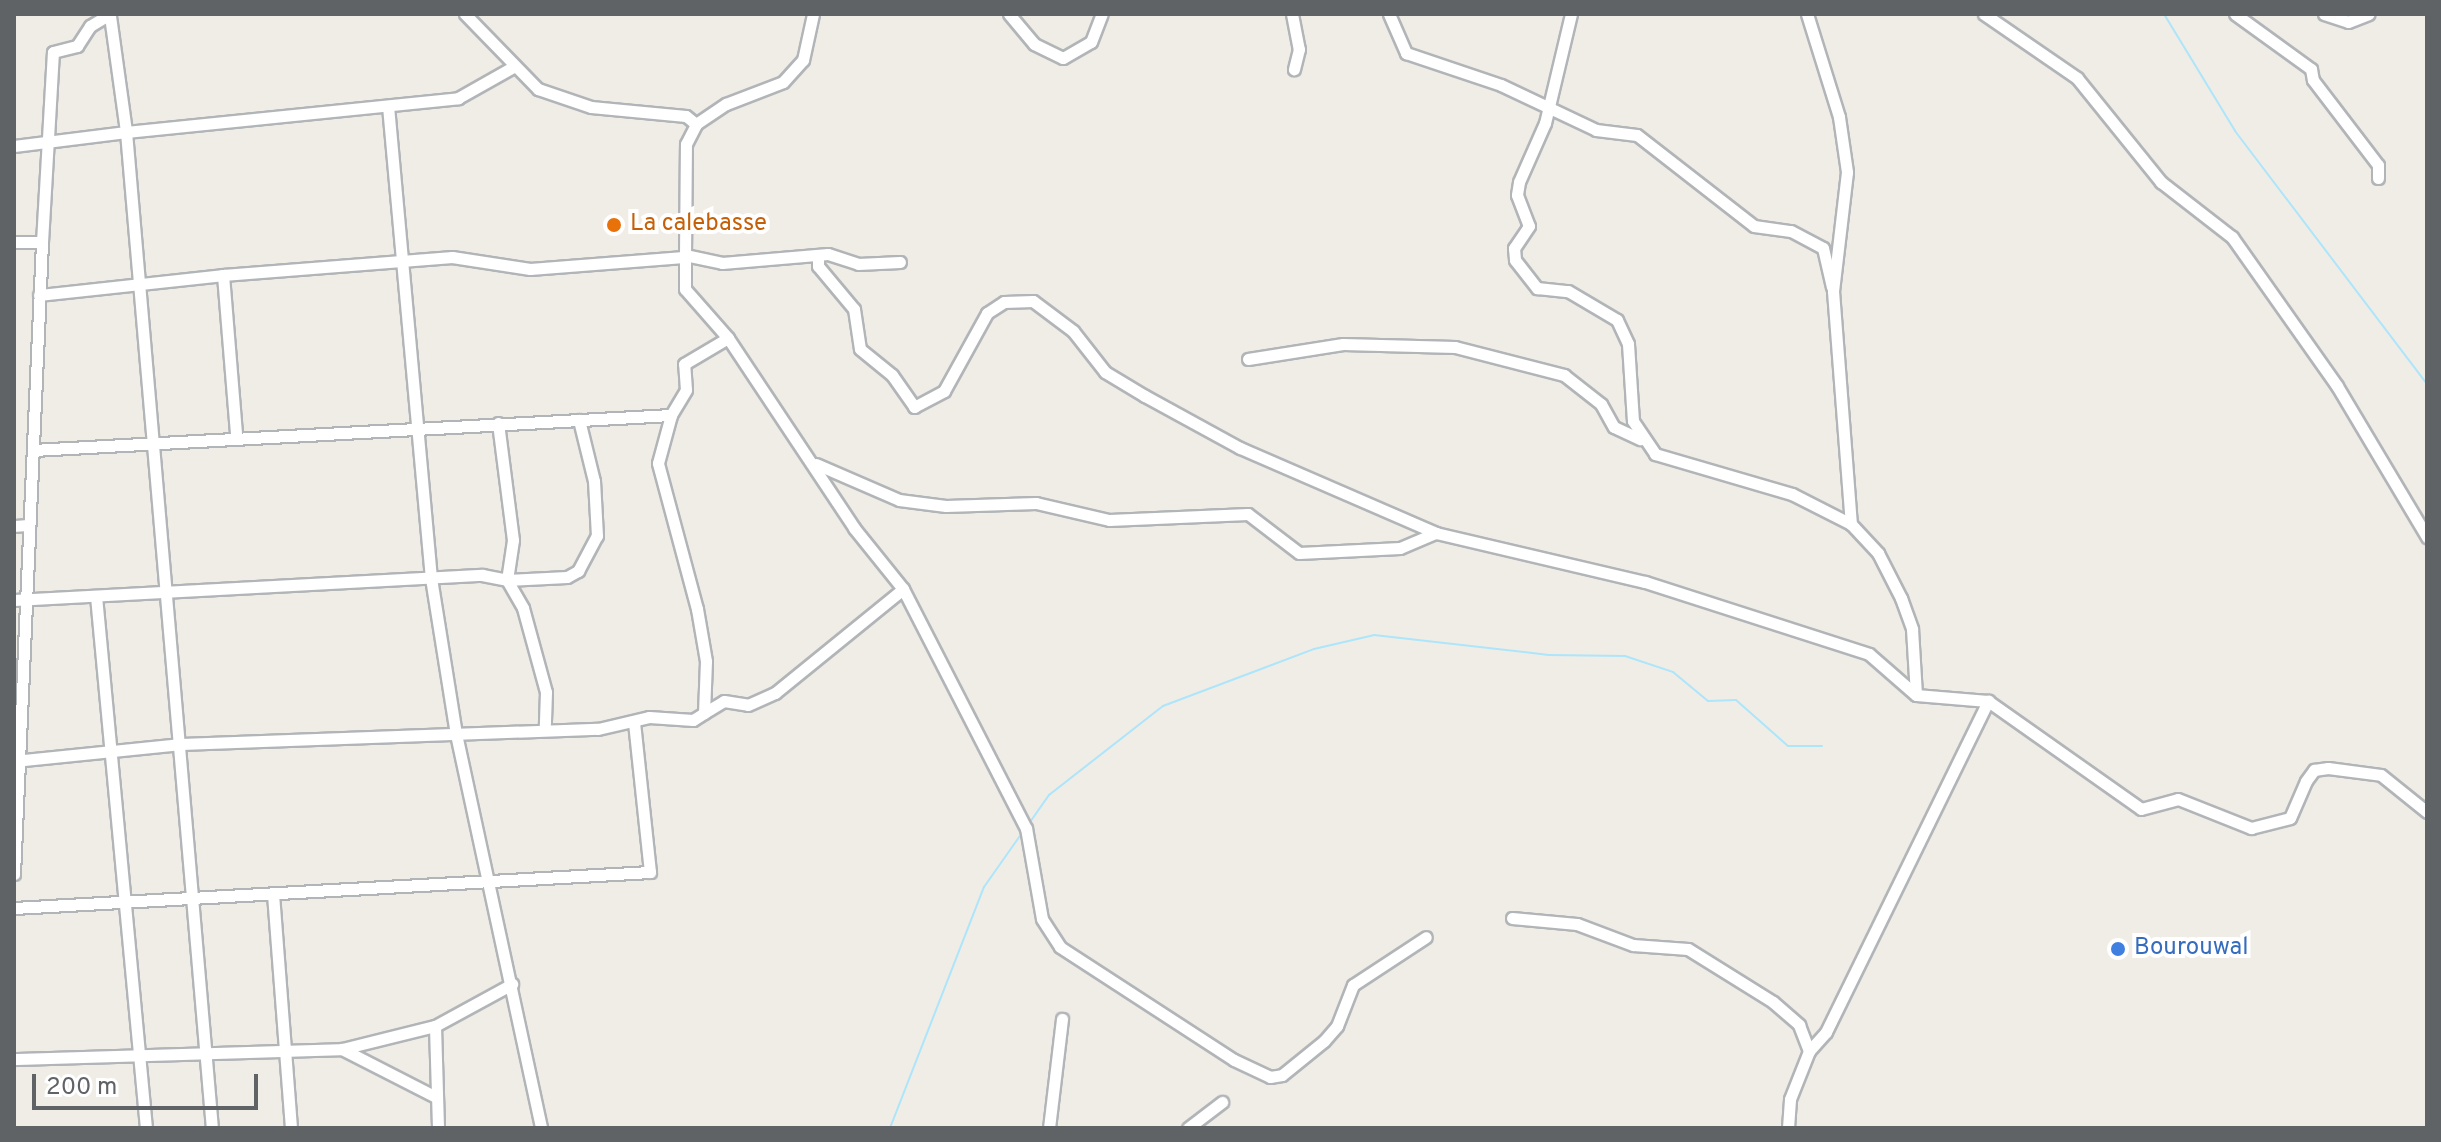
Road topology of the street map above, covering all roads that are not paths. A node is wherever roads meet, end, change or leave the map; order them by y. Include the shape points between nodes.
1 (465, 14) edge
2 (813, 14) edge
3 (1009, 14) edge
4 (1102, 14) edge
5 (1292, 14) edge
6 (1389, 14) edge
7 (1571, 14) edge
8 (1807, 14) edge
9 (1984, 14) edge
10 (2235, 14) edge
11 (2324, 14) edge
12 (2369, 14) edge
13 (110, 15) edge
14 (513, 67) junction
15 (1294, 69) dead end
16 (1547, 104) junction
17 (388, 106) junction
18 (696, 124) junction
19 (126, 132) junction
20 (49, 139) junction
21 (14, 146) edge
22 (2378, 178) dead end
23 (14, 242) edge
24 (42, 242) junction
25 (684, 256) junction
26 (818, 256) junction
27 (900, 262) dead end
28 (402, 265) junction
29 (223, 275) junction
30 (139, 284) junction
31 (1833, 291) junction
32 (39, 295) junction
33 (728, 338) junction
34 (1248, 359) dead end
35 (671, 415) junction
36 (579, 420) junction
37 (498, 423) junction
38 (419, 427) junction
39 (236, 434) junction
40 (1640, 439) junction
41 (149, 441) junction
42 (33, 450) junction
43 (816, 464) junction
44 (1851, 524) junction
45 (29, 525) junction
46 (14, 526) edge
47 (1436, 533) junction
48 (2427, 537) edge
49 (431, 578) junction
50 (507, 580) junction
51 (903, 589) junction
52 (166, 592) junction
53 (96, 596) junction
54 (20, 600) edge
55 (1916, 695) junction
56 (1988, 701) junction
57 (704, 713) junction
58 (634, 722) junction
59 (545, 726) junction
60 (456, 734) junction
61 (181, 744) junction
62 (111, 750) junction
63 (16, 761) edge
64 (2427, 812) edge
65 (14, 874) edge
66 (490, 885) junction
67 (273, 894) junction
68 (194, 899) junction
69 (125, 903) junction
70 (14, 908) edge
71 (1512, 918) dead end
72 (1426, 937) dead end
73 (512, 984) junction
74 (1062, 1019) dead end
75 (435, 1026) junction
76 (286, 1046) junction
77 (342, 1049) junction
78 (205, 1050) junction
79 (1809, 1051) junction
80 (139, 1053) junction
81 (14, 1059) edge
82 (434, 1096) junction
83 (1222, 1102) dead end
84 (146, 1128) edge
85 (212, 1128) edge
86 (291, 1128) edge
87 (438, 1128) edge
88 (541, 1128) edge
89 (1049, 1128) edge
90 (1188, 1128) edge
91 (1788, 1128) edge

1 - 14 street
2 - 18 street via 803,60 783,82 726,104
3 - 4 street via 1034,44 1063,58 1080,54 1091,42
5 - 15 street via 1299,49
6 - 16 street via 1406,53
7 - 16 street
8 - 31 street via 1839,117 1847,172
9 - 48 street via 2077,78 2161,182 2232,237 2337,386
10 - 22 street via 2301,58 2378,165
11 - 12 street via 2348,22
13 - 19 street
13 - 20 street via 90,26 77,46 53,52
14 - 17 street via 458,98
14 - 18 street via 562,99 686,116
16 - 31 street via 1596,130 1637,135 1754,226 1791,231 1823,248
16 - 40 street via 1538,145 1519,182 1517,195 1529,226 1514,248 1515,260 1537,288 1568,291 1617,320 1628,344
17 - 19 street
17 - 28 street
18 - 25 street via 686,144
19 - 20 street
19 - 30 street
20 - 21 street
20 - 24 street
23 - 24 street
24 - 32 street
25 - 26 street via 722,263
25 - 28 street via 530,269 452,257
25 - 33 street via 685,289
26 - 27 street via 858,264
26 - 47 street via 818,266 854,309 860,349 892,375 914,407 944,391 987,313 1004,302 1033,301 1066,324 1105,372 1145,396 1240,448
28 - 29 street via 339,262
28 - 38 street
29 - 30 street
29 - 39 street
30 - 32 street
30 - 41 street
31 - 44 street
32 - 42 street
33 - 35 street via 684,364 686,390
33 - 43 street
34 - 40 street via 1366,342 1455,347 1564,375 1601,404 1614,427
35 - 36 street
35 - 57 street via 658,463 702,635
36 - 37 street
36 - 50 street via 594,481 597,536 578,571 567,577
37 - 38 street
37 - 50 street via 513,540
38 - 39 street
38 - 49 street
39 - 41 street
40 - 44 street via 1669,459 1792,494
41 - 42 street
41 - 52 street
42 - 45 street
43 - 47 street via 899,500 930,504 1036,503 1109,520 1248,514 1299,553 1400,548
43 - 51 street via 854,528
44 - 55 street via 1878,553 1901,598 1912,629
45 - 46 street
45 - 54 street
47 - 55 street via 1736,608 1784,630 1869,654
49 - 50 street via 482,575
49 - 52 street
49 - 60 street
50 - 59 street via 523,608 546,692
51 - 57 street via 775,693 748,705 724,701
51 - 72 street via 1026,828 1042,919 1060,947 1234,1060 1270,1077 1282,1075 1331,1034 1353,985
52 - 53 street
52 - 61 street
53 - 54 street
53 - 62 street
54 - 63 street
55 - 56 street
56 - 64 street via 2141,809 2178,799 2251,828 2290,818 2314,770 2328,768 2381,775
56 - 79 street via 1826,1032
57 - 58 street via 693,720 649,717
58 - 59 street via 598,729
58 - 66 street via 650,872
59 - 60 street via 509,735
60 - 61 street
60 - 66 street
61 - 62 street
61 - 68 street
62 - 63 street
62 - 69 street
63 - 65 street
66 - 67 street
66 - 73 street
67 - 68 street
67 - 76 street
68 - 69 street
68 - 78 street
69 - 70 street
69 - 80 street
71 - 79 street via 1577,924 1633,945 1688,949 1780,1008 1805,1033
73 - 75 street
73 - 88 street
74 - 89 street
75 - 77 street
75 - 82 street
76 - 77 street
76 - 78 street
76 - 86 street
77 - 82 street
78 - 80 street
78 - 85 street
79 - 91 street via 1790,1099
80 - 81 street
80 - 84 street
82 - 87 street
83 - 90 street

